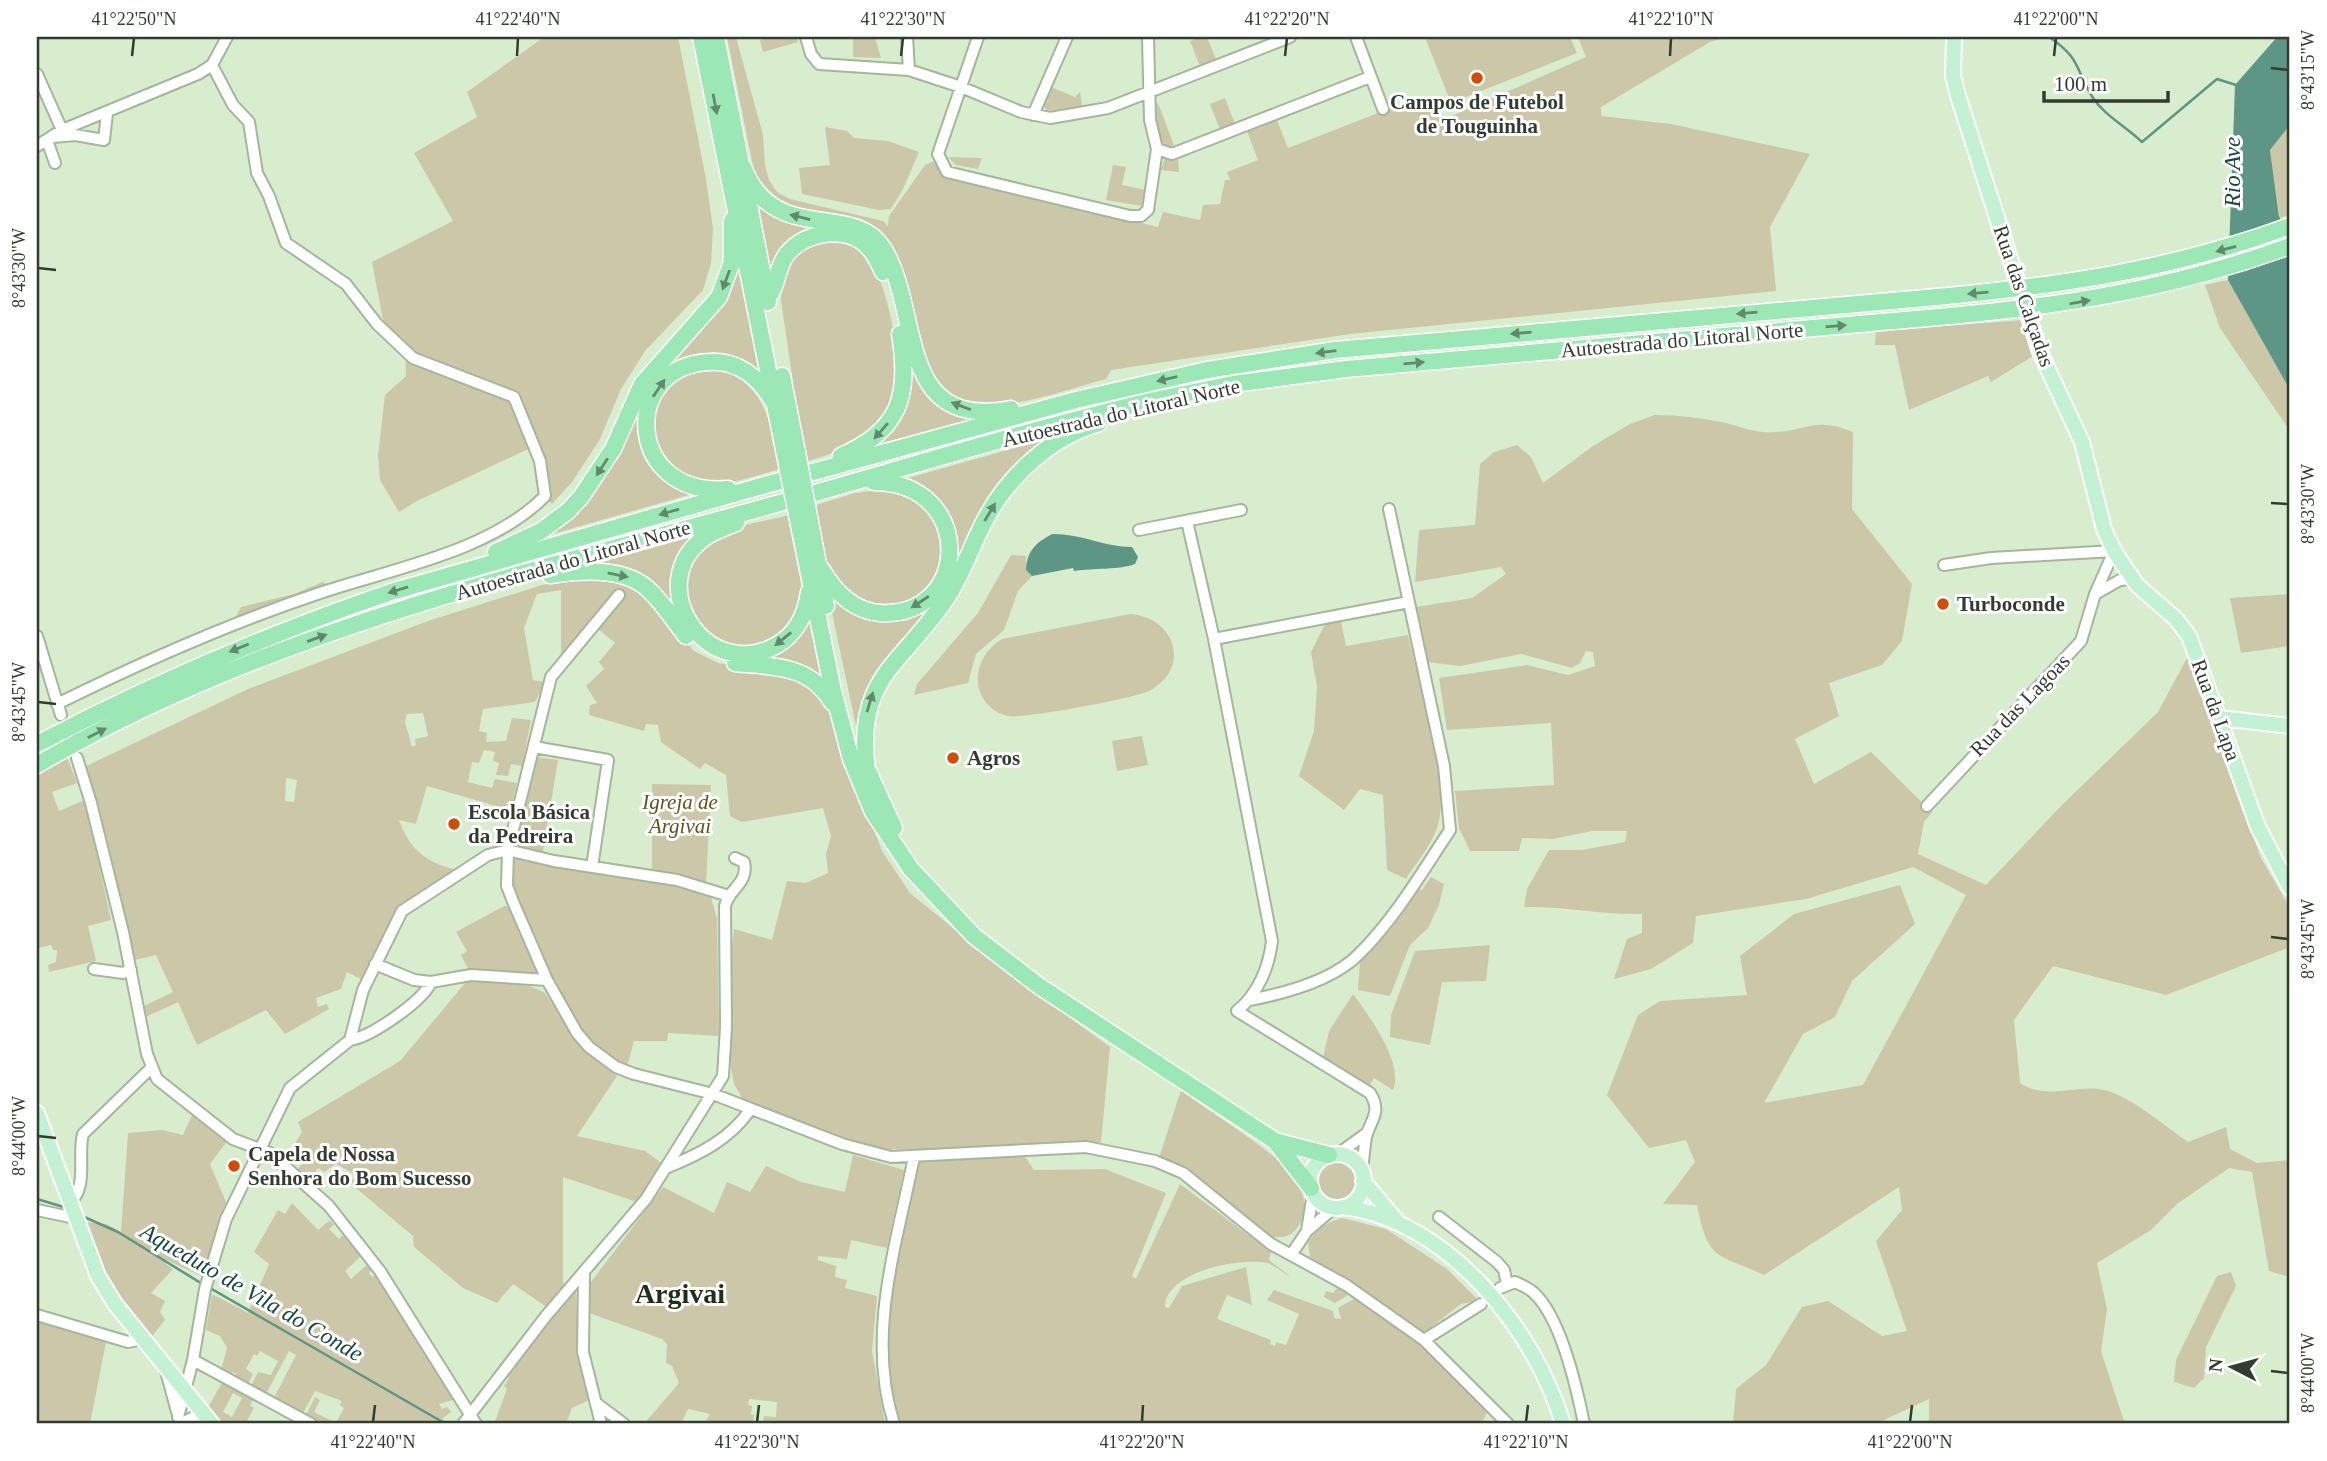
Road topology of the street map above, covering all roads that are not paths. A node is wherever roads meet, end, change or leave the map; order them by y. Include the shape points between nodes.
1 (227, 37) edge
2 (701, 37) edge
3 (716, 37) edge
4 (806, 37) edge
5 (907, 37) edge
6 (1067, 37) edge
7 (1148, 37) edge
8 (1290, 37) edge
9 (1356, 37) edge
10 (1954, 37) edge
11 (975, 38) edge
12 (212, 65) junction
13 (909, 70) junction
14 (37, 74) edge
15 (1370, 77) junction
16 (961, 87) junction
17 (1150, 91) junction
18 (1383, 109) dead end
19 (107, 113) junction
20 (1033, 115) junction
21 (61, 131) junction
22 (49, 139) junction
23 (37, 146) edge
24 (1157, 149) junction
25 (55, 163) dead end
26 (743, 167) junction
27 (737, 214) junction
28 (2290, 226) edge
29 (2290, 246) edge
30 (767, 298) junction
31 (1076, 400) junction
32 (1150, 401) junction
33 (777, 408) junction
34 (791, 454) junction
35 (794, 477) junction
36 (862, 481) junction
37 (758, 487) junction
38 (800, 498) junction
39 (1389, 509) dead end
40 (1241, 510) dead end
41 (1187, 521) junction
42 (805, 524) junction
43 (1139, 530) dead end
44 (2113, 551) junction
45 (817, 558) junction
46 (1944, 565) dead end
47 (464, 570) junction
48 (529, 572) junction
49 (810, 579) junction
50 (2132, 579) junction
51 (2095, 594) junction
52 (619, 595) dead end
53 (1409, 602) junction
54 (37, 636) edge
55 (1214, 639) junction
56 (57, 704) junction
57 (61, 715) dead end
58 (839, 716) junction
59 (2219, 718) junction
60 (2290, 726) edge
61 (37, 744) edge
62 (534, 747) junction
63 (77, 758) dead end
64 (37, 765) edge
65 (867, 770) junction
66 (1927, 806) dead end
67 (508, 850) junction
68 (736, 858) dead end
69 (592, 867) junction
70 (2290, 888) edge
71 (934, 894) junction
72 (729, 896) junction
73 (375, 964) junction
74 (94, 969) dead end
75 (131, 970) junction
76 (547, 980) junction
77 (432, 982) junction
78 (1250, 1000) junction
79 (350, 1041) junction
80 (151, 1068) junction
81 (713, 1094) junction
82 (750, 1110) junction
83 (37, 1113) edge
84 (1367, 1133) junction
85 (1275, 1141) junction
86 (261, 1151) junction
87 (1334, 1154) junction
88 (914, 1157) junction
89 (668, 1167) junction
90 (1363, 1177) junction
91 (1312, 1191) junction
92 (69, 1203) junction
93 (1339, 1207) junction
94 (37, 1210) edge
95 (1438, 1217) dead end
96 (75, 1218) junction
97 (1397, 1221) junction
98 (1307, 1231) junction
99 (1291, 1255) junction
100 (584, 1273) junction
101 (1481, 1304) dead end
102 (37, 1315) edge
103 (142, 1339) junction
104 (1424, 1340) junction
105 (192, 1360) junction
106 (165, 1368) junction
107 (185, 1392) junction
108 (596, 1403) junction
109 (203, 1420) edge
110 (179, 1422) edge
111 (470, 1422) edge
112 (311, 1424) edge
113 (601, 1424) edge
114 (624, 1424) edge
115 (894, 1424) edge
116 (1508, 1424) edge
117 (1563, 1424) edge
118 (1584, 1424) edge

1 - 12 street
2 -> 27 highway
3 - 26 highway
4 - 13 street via 819,64
5 - 13 street
6 - 20 street
7 - 17 street
8 - 17 street
9 - 15 street
10 - 44 main road, Rua das Calçadas via 1958,96 2040,352 2082,442
11 - 16 street
12 - 19 street
12 - 56 street via 233,104 249,122 257,173 286,243 346,285 377,324 413,358 514,397 540,461 545,496 518,519 476,540 264,613
13 - 16 street
14 - 21 street
15 - 18 street
15 - 24 street via 1172,154
16 - 20 street
16 - 24 street via 938,154 947,172 1141,216 1148,210
17 - 20 street via 1108,108 1050,118
17 - 24 street
19 - 21 street
19 - 22 street via 104,140 75,135
21 - 22 street
22 - 23 street
22 - 25 street
26 - 30 highway
31 -> 26 highway via 984,412 951,404 929,387 918,365 895,274 882,246 860,230 782,212 754,190
27 - 33 highway
27 -> 47 highway via 732,221 732,262 719,297 642,383 613,449 581,497 541,531 465,563
28 -> 31 highway, Autoestrada do Litoral Norte, bridge via 2234,247 2141,271 2051,286 1335,350 1207,370
32 -> 29 highway, Autoestrada do Litoral Norte, bridge via 1346,369 2051,307 2143,290 2236,266
30 - 34 highway
30 -> 35 highway via 774,291 786,255 801,242 823,234 861,241 876,257 887,281 905,363 905,391 883,430 868,444
31 - 35 highway, Autoestrada do Litoral Norte
32 - 36 highway, Autoestrada do Litoral Norte
65 -> 32 highway via 865,725 874,690 951,591 999,497 1052,446 1082,428 1146,409
33 - 34 highway
37 -> 33 highway via 711,491 674,480 652,455 645,422 649,404 663,380 680,367 718,361 750,374
34 - 42 highway, bridge
35 - 37 highway, Autoestrada do Litoral Norte
36 - 38 highway, Autoestrada do Litoral Norte
36 -> 45 highway via 906,486 936,507 950,540 943,579 915,607 876,613 841,595
37 -> 47 highway, Autoestrada do Litoral Norte
38 - 48 highway, Autoestrada do Litoral Norte
49 -> 38 highway via 800,622 781,643 762,653 735,654 713,647 684,617 679,580 689,554 705,537
39 - 53 street
40 - 41 street
41 - 43 street
41 - 55 street
42 - 45 highway
42 - 49 highway
44 - 46 street
44 - 50 main road, Rua da Lapa
44 - 51 street, Rua das Lagoas
45 - 65 highway via 843,696
47 -> 61 highway, Autoestrada do Litoral Norte via 302,622 207,661
48 -> 58 highway via 534,577 571,571 629,577 648,589 694,646 735,663 797,670 822,688
64 -> 48 highway, Autoestrada do Litoral Norte via 164,701 262,659 367,620
49 - 58 highway
50 - 51 street via 2117,581
50 - 59 main road, Rua da Lapa via 2189,636
51 - 66 street, Rua das Lagoas via 2081,640
52 - 62 street via 551,677
53 - 55 street
53 - 78 street via 1444,766 1450,830 1357,956 1278,995
54 - 56 street
55 - 78 street via 1272,941 1270,958
56 - 57 street
58 - 71 highway via 873,812 904,861
59 - 60 main road
59 - 70 main road, Rua da Lapa via 2258,827
62 - 67 street
62 - 69 street via 608,760
63 - 75 street
65 - 71 highway via 895,830
67 - 69 street
67 - 73 street via 488,855 402,911
67 - 76 street via 508,886
68 - 72 street via 745,865 744,878
69 - 72 street via 677,880
71 - 85 highway via 974,936 1021,974
72 - 81 street via 724,915 723,1076
73 - 77 street via 414,980
73 - 79 street
74 - 75 street
75 - 80 street
76 - 77 street via 471,975
76 - 81 street via 577,1033 616,1067
77 - 79 street via 409,1006
78 - 84 street via 1237,1011 1370,1093 1376,1115
79 - 86 street via 290,1088
80 - 86 street via 164,1087 189,1106 233,1139
80 - 92 street via 83,1134 79,1185
81 - 82 street
81 - 89 street
82 - 88 street via 842,1144 891,1157
82 - 89 street via 723,1138
83 - 92 main road
84 - 87 street
84 - 90 street
85 - 87 highway
85 - 91 highway
86 - 105 street via 215,1250
86 - 111 street via 270,1153 312,1189 361,1244
87 - 90 main road via 1353,1160
87 - 91 main road via 1315,1164 1310,1177
88 - 99 street via 1086,1147 1122,1152 1183,1173
88 - 115 street via 884,1302 881,1347
89 - 100 street
90 - 93 main road via 1358,1197
90 - 97 main road
91 - 93 main road via 1321,1202
91 - 98 street
92 - 96 main road
93 - 97 main road
93 - 98 street
94 - 96 street
95 - 118 street via 1497,1262 1504,1270 1504,1286 1515,1282 1534,1293 1572,1369
96 - 103 main road via 98,1276
97 - 117 main road via 1454,1261 1499,1304 1534,1355
98 - 99 street
99 - 104 street via 1346,1285
100 - 108 street via 583,1352
100 - 111 street via 546,1316
101 - 104 street
102 - 103 street via 128,1342
103 - 106 main road
104 - 116 street
105 - 107 street
105 - 112 street
106 - 107 main road
106 - 110 street
107 - 109 main road
107 - 110 street
108 - 113 street
108 - 114 street
109 - 110 street

